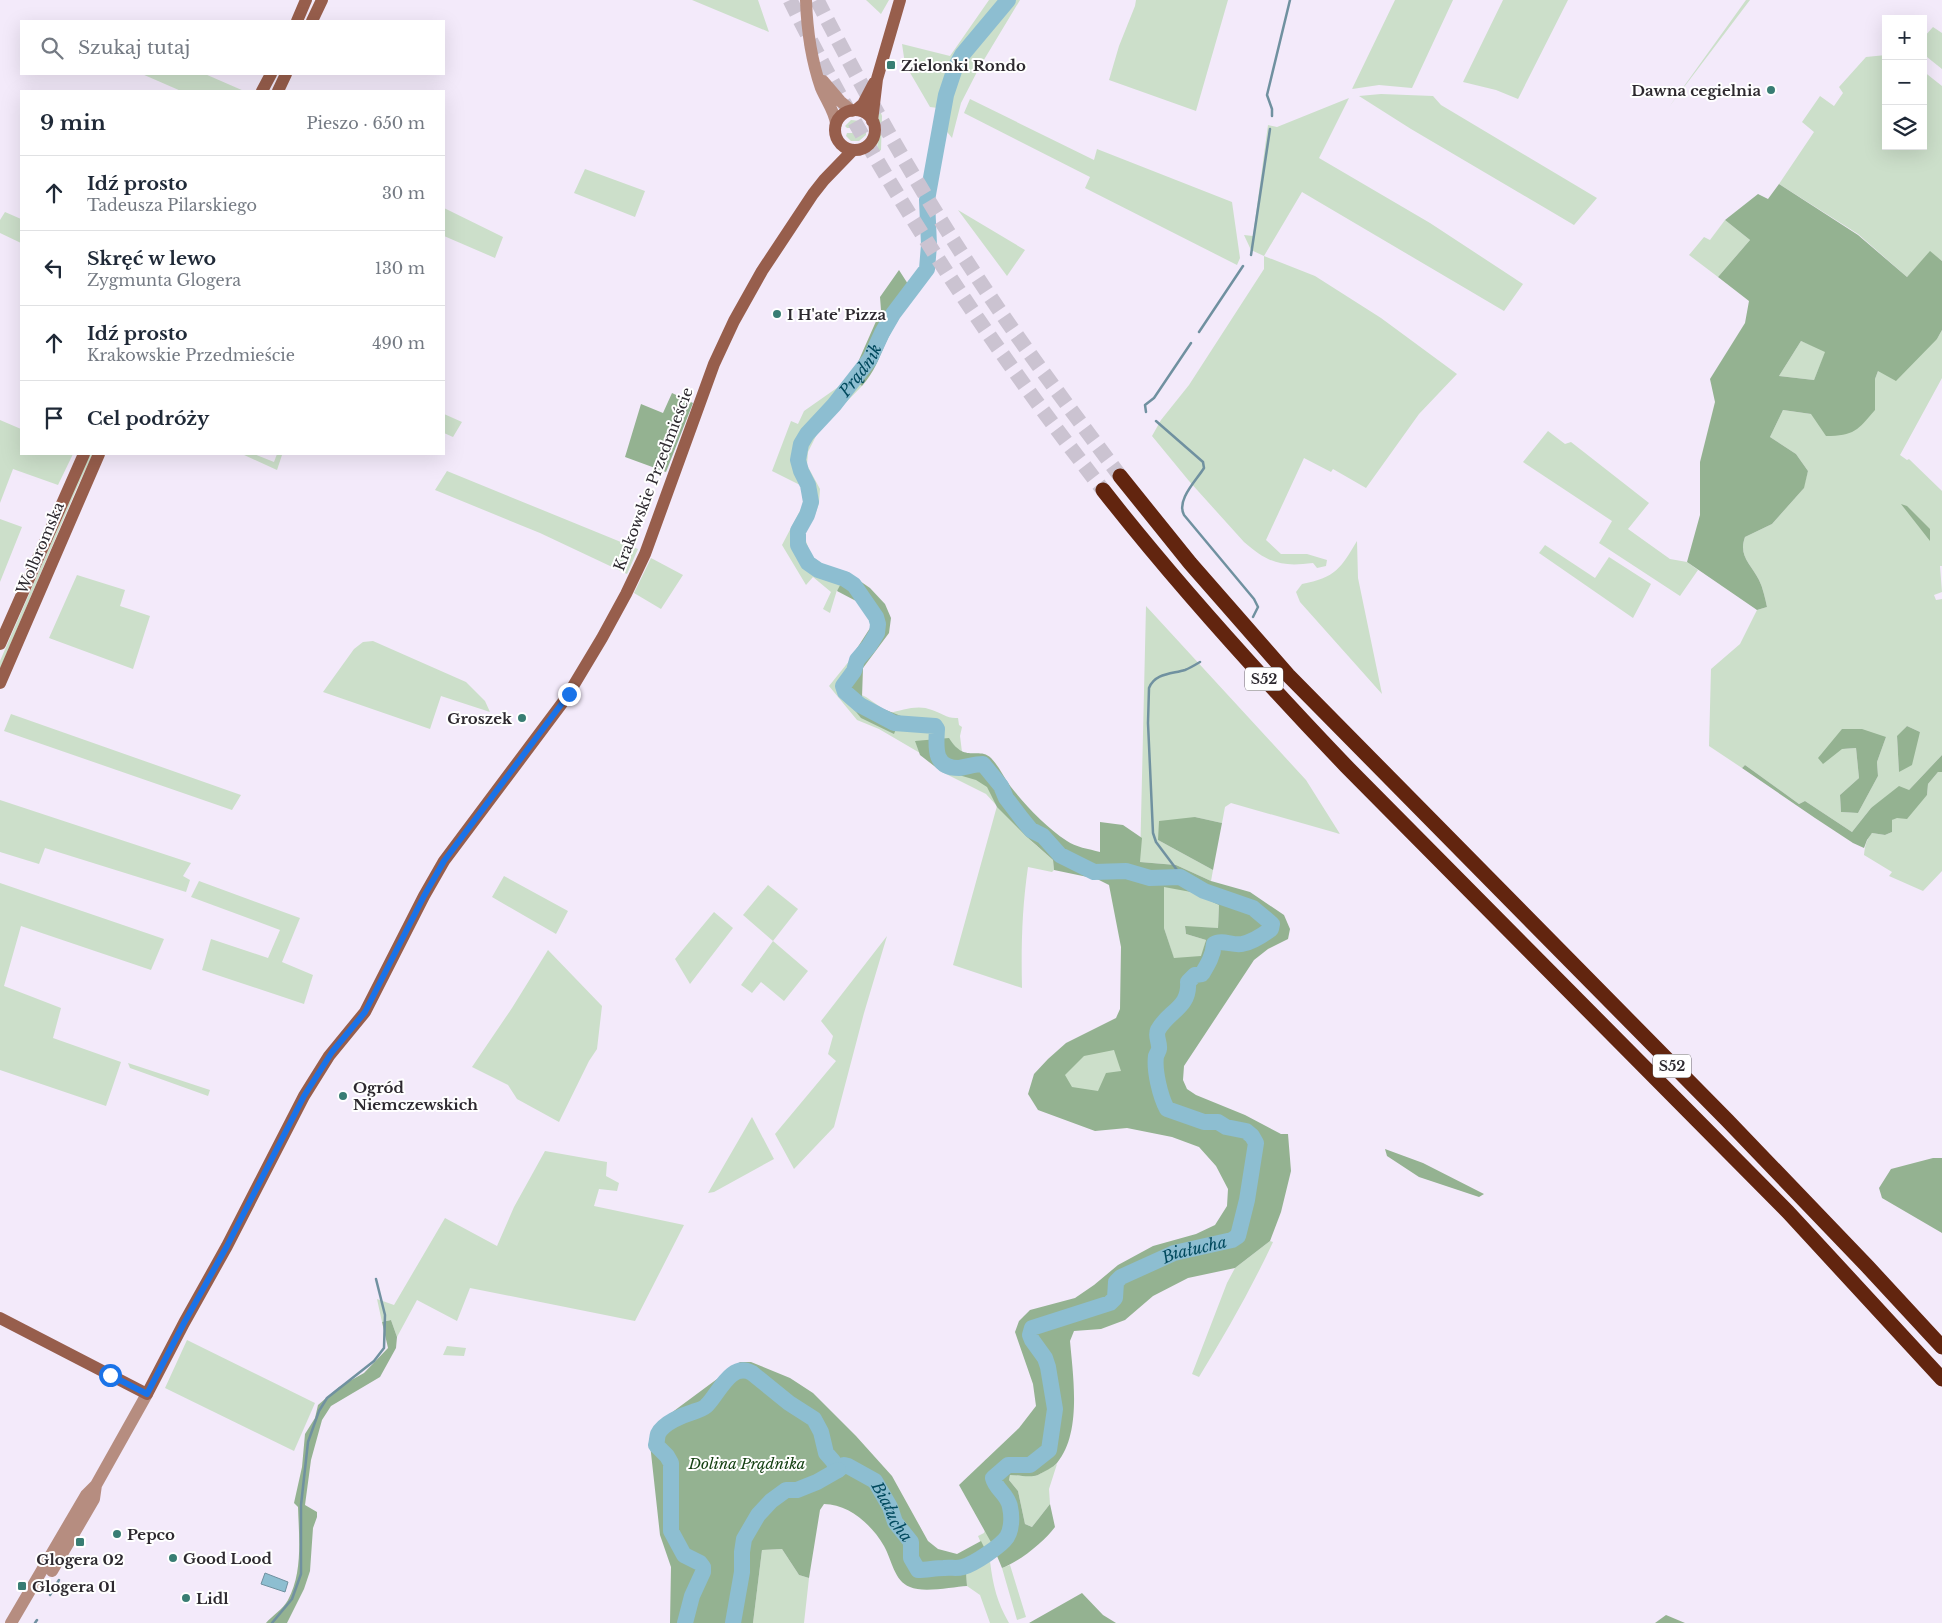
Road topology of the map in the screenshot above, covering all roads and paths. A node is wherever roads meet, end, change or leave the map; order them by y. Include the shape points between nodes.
1 (306, 0) edge
2 (322, 0) edge
3 (806, 0) edge
4 (900, 0) edge
5 (297, 20) edge
6 (312, 20) edge
7 (816, 73) junction
8 (270, 75) edge
9 (286, 75) edge
10 (877, 79) junction
11 (263, 90) edge
12 (278, 90) edge
13 (854, 110) junction
14 (872, 121) junction
15 (836, 124) junction
16 (838, 140) junction
17 (853, 150) junction
18 (824, 180) junction
19 (84, 455) edge
20 (99, 455) edge
21 (1120, 476) tunnel mouth
22 (1103, 490) tunnel mouth
23 (0, 644) edge
24 (0, 683) edge
25 (0, 1318) edge
26 (1942, 1348) edge
27 (1942, 1379) edge
28 (147, 1394) junction
29 (96, 1485) junction
30 (10, 1623) edge
31 (20, 1623) edge

1 - 5 main road
2 - 6 main road
3 - 7 street via 809,46
4 - 10 main road
7 - 13 street via 840,101
7 - 15 street
8 - 11 main road
9 - 12 main road
10 - 13 main road via 862,104
10 - 14 main road
13 - 14 main road via 867,115
13 - 15 main road via 842,115
14 - 17 main road via 875,131 872,141
15 - 16 main road
16 - 17 main road
16 - 18 main road, Krakowskie Przedmieście
17 - 18 main road, Krakowskie Przedmieście
18 - 28 main road, Krakowskie Przedmieście via 762,271 730,330 712,368 645,554 621,604 566,698 444,861 365,1012 332,1052 304,1096
19 - 23 main road, Wolbromska
20 - 24 main road, Wolbromska
21 - 26 highway, S52 via 1190,563 1288,675 1726,1120
22 - 27 highway, S52 via 1168,570 1275,691 1788,1212
25 - 28 main road
28 - 29 street
29 - 30 street via 86,1495
29 - 31 street via 94,1499

